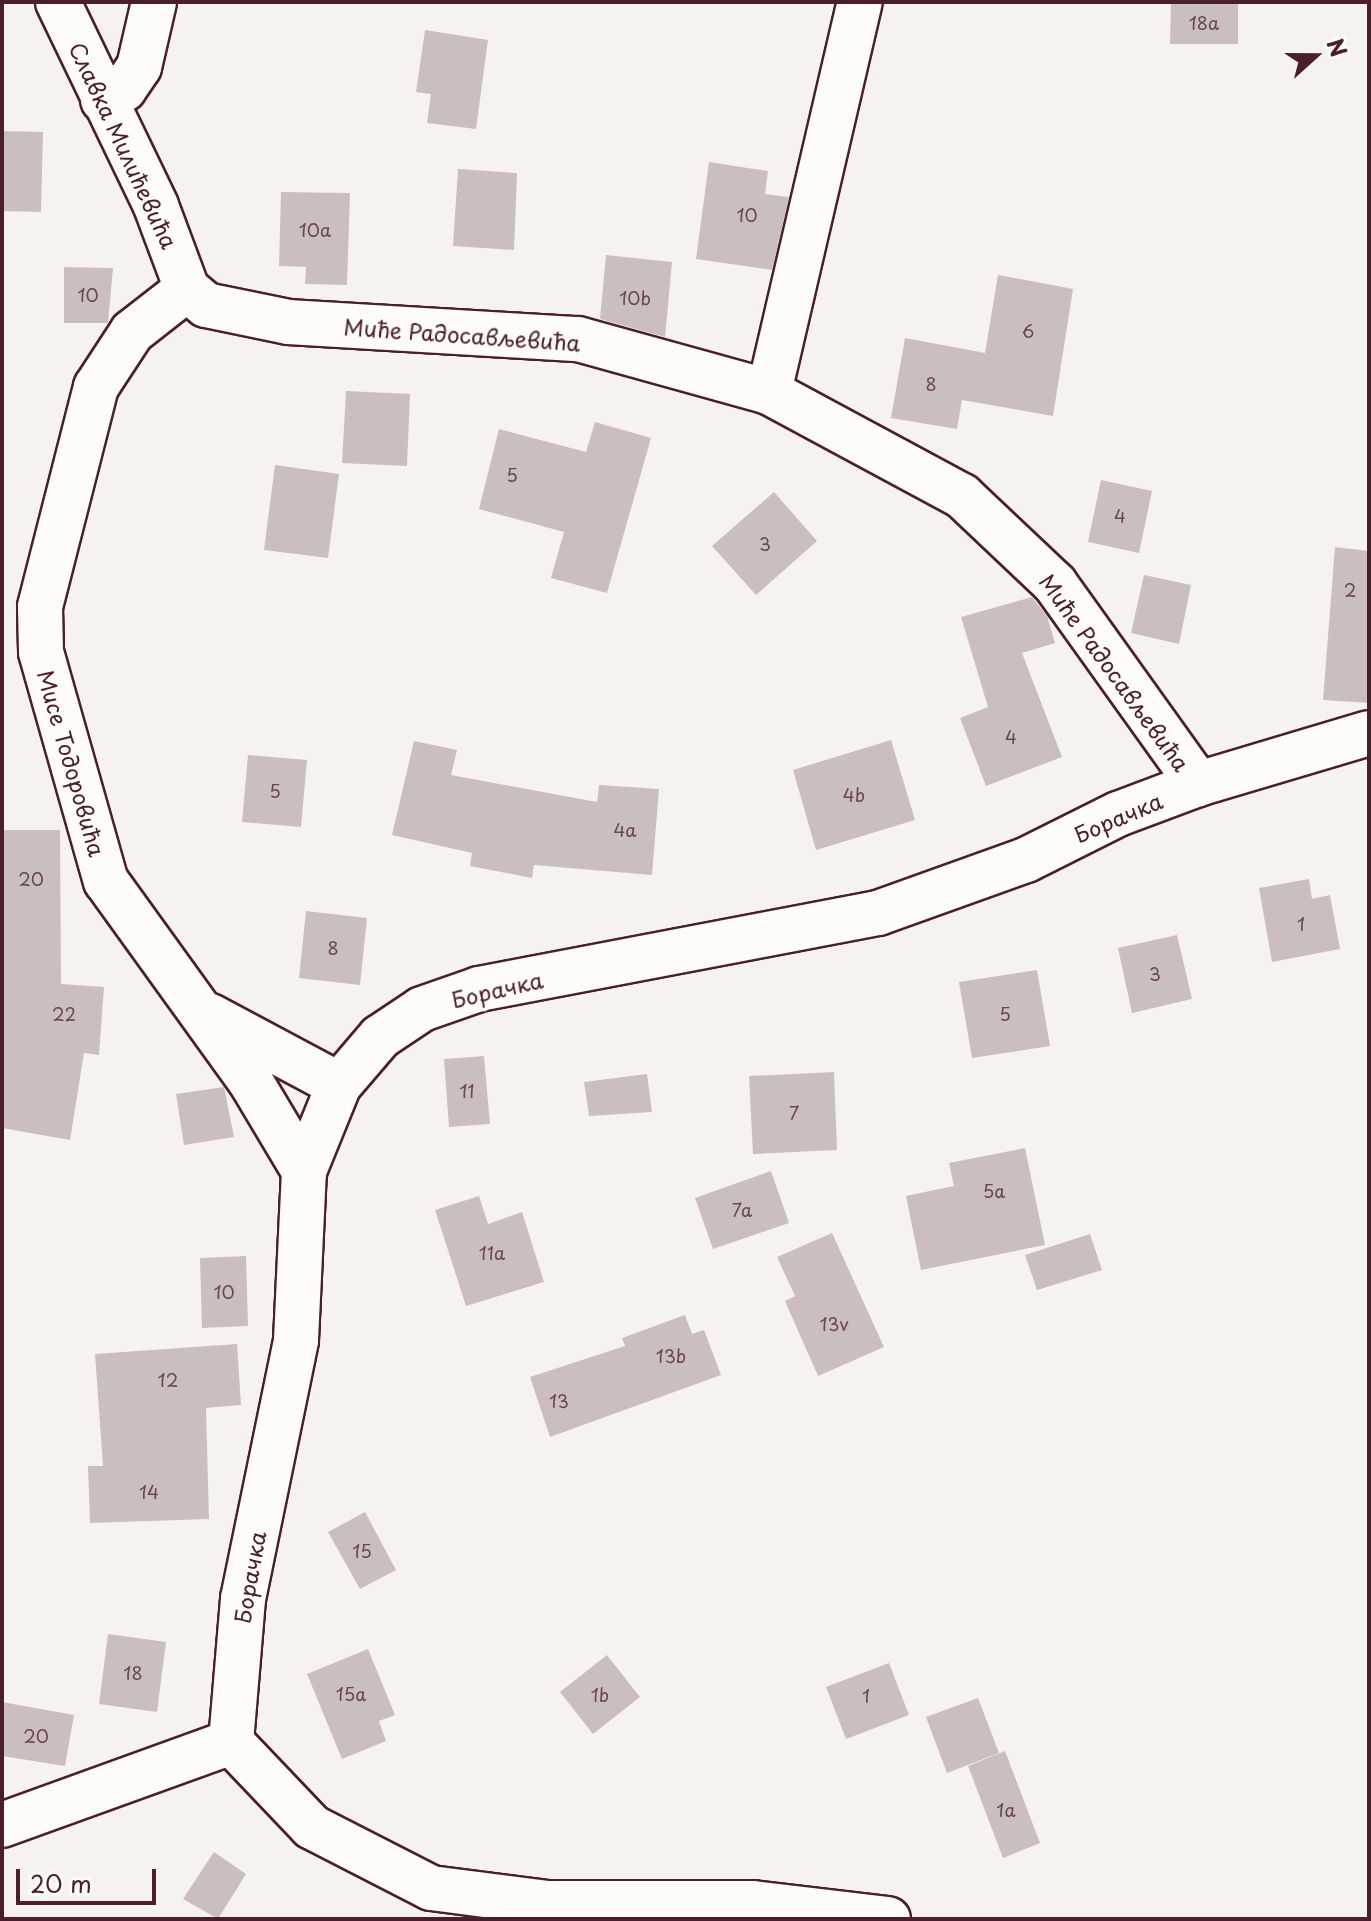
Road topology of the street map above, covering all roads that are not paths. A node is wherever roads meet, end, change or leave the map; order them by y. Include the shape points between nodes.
1 (58, 2) edge
2 (154, 2) edge
3 (860, 2) edge
4 (103, 100) junction
5 (187, 289) junction
6 (769, 392) junction
7 (1369, 733) edge
8 (1198, 784) junction
9 (199, 1010) junction
10 (339, 1085) junction
11 (304, 1171) junction
12 (231, 1742) junction
13 (2, 1825) edge
14 (541, 1911) edge
15 (888, 1919) edge

1 - 4 street, Славка Милићевића
2 - 4 street via 139,67 124,89
3 - 6 street
4 - 5 street, Славка Милићевића via 156,206
5 - 6 street, Миће Радосављевића via 222,312 289,322 578,339
5 - 9 street, Мисе Тодоровића via 132,332 96,387 40,607 41,652 57,722 106,881
6 - 8 street, Миће Радосављевића via 962,496 1055,584
7 - 8 street, Борачка
8 - 10 street, Борачка via 1118,814 1026,860 878,913 479,989 422,1009 380,1037
9 - 10 street
9 - 11 street, Мисе Тодоровића via 251,1082
10 - 11 street, Борачка
11 - 12 street, Борачка via 296,1340 243,1599
12 - 13 street
12 - 14 street via 312,1827 431,1888
14 - 15 street via 753,1903

